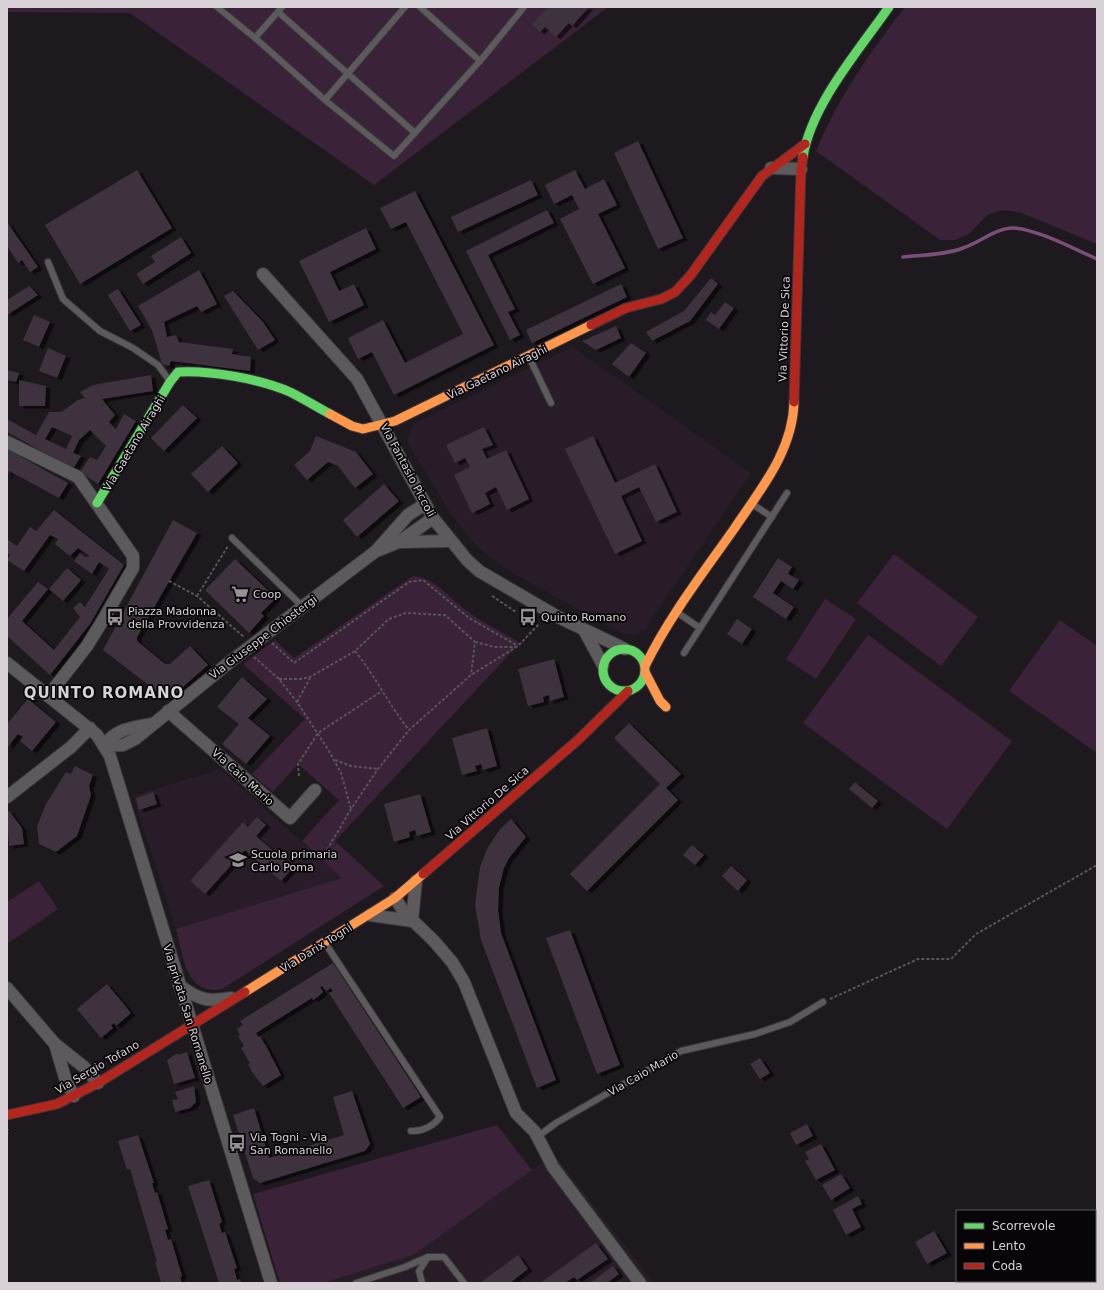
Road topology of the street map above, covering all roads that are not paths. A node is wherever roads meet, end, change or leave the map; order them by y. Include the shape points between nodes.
1 (217, 7) edge
2 (405, 7) edge
3 (420, 7) edge
4 (514, 7) edge
5 (889, 7) edge
6 (280, 9) edge
7 (522, 10) edge
8 (255, 38) junction
9 (480, 62) junction
10 (347, 75) junction
11 (325, 100) junction
12 (415, 133) junction
13 (804, 144) junction
14 (771, 168) junction
15 (801, 169) junction
16 (48, 262) dead end
17 (263, 274) dead end
18 (529, 357) junction
19 (170, 382) junction
20 (551, 403) dead end
21 (383, 424) junction
22 (7, 442) edge
23 (788, 493) dead end
24 (97, 503) junction
25 (751, 503) junction
26 (425, 504) junction
27 (772, 517) junction
28 (433, 518) junction
29 (232, 538) road end
30 (399, 542) junction
31 (450, 542) junction
32 (376, 551) junction
33 (303, 607) junction
34 (678, 613) junction
35 (700, 628) junction
36 (584, 630) junction
37 (659, 637) junction
38 (628, 650) junction
39 (684, 652) dead end
40 (7, 662) edge
41 (604, 665) junction
42 (645, 669) junction
43 (632, 690) junction
44 (48, 696) junction
45 (602, 705) dead end
46 (168, 711) junction
47 (595, 724) junction
48 (90, 728) junction
49 (104, 746) junction
50 (315, 790) dead end
51 (7, 797) edge
52 (416, 881) junction
53 (395, 898) junction
54 (370, 915) junction
55 (412, 921) junction
56 (325, 943) junction
57 (179, 985) junction
58 (7, 988) edge
59 (237, 998) junction
60 (823, 1002) road end
61 (193, 1025) junction
62 (55, 1044) junction
63 (98, 1083) junction
64 (74, 1096) junction
65 (7, 1115) edge
66 (411, 1131) dead end
67 (538, 1137) junction
68 (428, 1257) junction
69 (270, 1283) edge
70 (356, 1283) edge
71 (422, 1283) edge
72 (464, 1283) edge
73 (640, 1283) edge

1 - 8 lane
2 - 10 lane
3 - 9 lane
4 - 7 lane
5 - 13 street via 834,86 811,126
6 - 8 lane
6 - 10 lane
7 - 9 lane
8 - 11 lane
9 - 12 lane
10 - 11 lane
10 - 12 lane
11 - 12 lane via 394,156
13 - 14 street, Via Gaetano Airaghi
13 - 15 street, Via Vittorio De Sica
14 - 15 street
14 - 18 street, Via Gaetano Airaghi via 762,176 682,287 659,301 626,308
15 - 25 street, Via Vittorio De Sica via 794,412 783,452
16 - 19 lane via 63,299 100,331 133,348 158,365
17 - 21 street, Via Fantasio Piccoli via 357,379
18 - 20 lane
18 - 21 street, Via Gaetano Airaghi via 409,415
19 - 21 street, Via Gaetano Airaghi via 178,372 189,371 252,380 289,392 352,426 363,429
19 - 24 street, Via Gaetano Airaghi
21 - 26 street, Via Fantasio Piccoli
22 - 24 street via 68,472 81,481
23 - 27 lane
24 - 44 street via 133,556 133,568 87,646
25 - 27 lane
25 - 34 street, Via Vittorio De Sica
26 - 28 street, Via Fantasio Piccoli
26 - 32 street, Via Giuseppe Chiostergi via 408,515
27 - 35 lane
28 - 30 street, Via Giuseppe Chiostergi
28 - 31 street, Via Fantasio Piccoli
29 - 33 lane
30 - 31 street, Via Giuseppe Chiostergi
30 - 32 street, Via Giuseppe Chiostergi
31 - 36 street, Via Fantasio Piccoli via 479,571
32 - 33 street, Via Giuseppe Chiostergi
33 - 46 street, Via Giuseppe Chiostergi
34 - 35 lane
34 - 37 street, Via Vittorio De Sica
35 - 39 lane
36 - 38 street, Via Fantasio Piccoli
36 - 41 street
37 - 38 street, Via Vittorio De Sica
37 - 42 street, Via Vittorio De Sica
38 - 41 street, Via Vittorio De Sica via 611,653
38 - 42 street via 642,659
40 - 44 street
41 - 43 street via 608,688
42 - 43 street, Via Vittorio De Sica via 644,679
42 - 43 street via 663,704
43 - 47 street, Via Vittorio De Sica
44 - 48 street
45 - 47 street, Via Vittorio De Sica
46 - 49 street, Via Giuseppe Chiostergi via 152,724 117,732
46 - 50 street, Via Caio Mario via 290,818
47 - 52 street, Via Vittorio De Sica
48 - 49 street
48 - 51 street via 71,747
49 - 57 street, Via privata San Romanello via 114,767
52 - 53 street, Via Vittorio De Sica
52 - 55 street
53 - 54 street, Via Darix Togni
53 - 55 street
54 - 55 street
54 - 56 street, Via Darix Togni
55 - 67 street via 452,962 464,982 516,1113
56 - 59 street, Via Darix Togni
56 - 66 lane via 440,1117 419,1132
57 - 59 street, Via Darix Togni via 193,996 206,1001
57 - 61 street, Via privata San Romanello
58 - 62 street
59 - 61 street, Via Darix Togni
60 - 67 lane, Via Caio Mario via 790,1022 681,1051 556,1123
61 - 63 street, Via Sergio Tofano
61 - 69 street, Via privata San Romanello
62 - 63 street via 84,1067
62 - 64 street via 66,1081
63 - 64 street, Via Sergio Tofano
64 - 65 street, Via Sergio Tofano via 43,1108
67 - 73 street via 553,1167
68 - 70 lane
68 - 71 lane via 419,1271
68 - 72 lane via 444,1257

